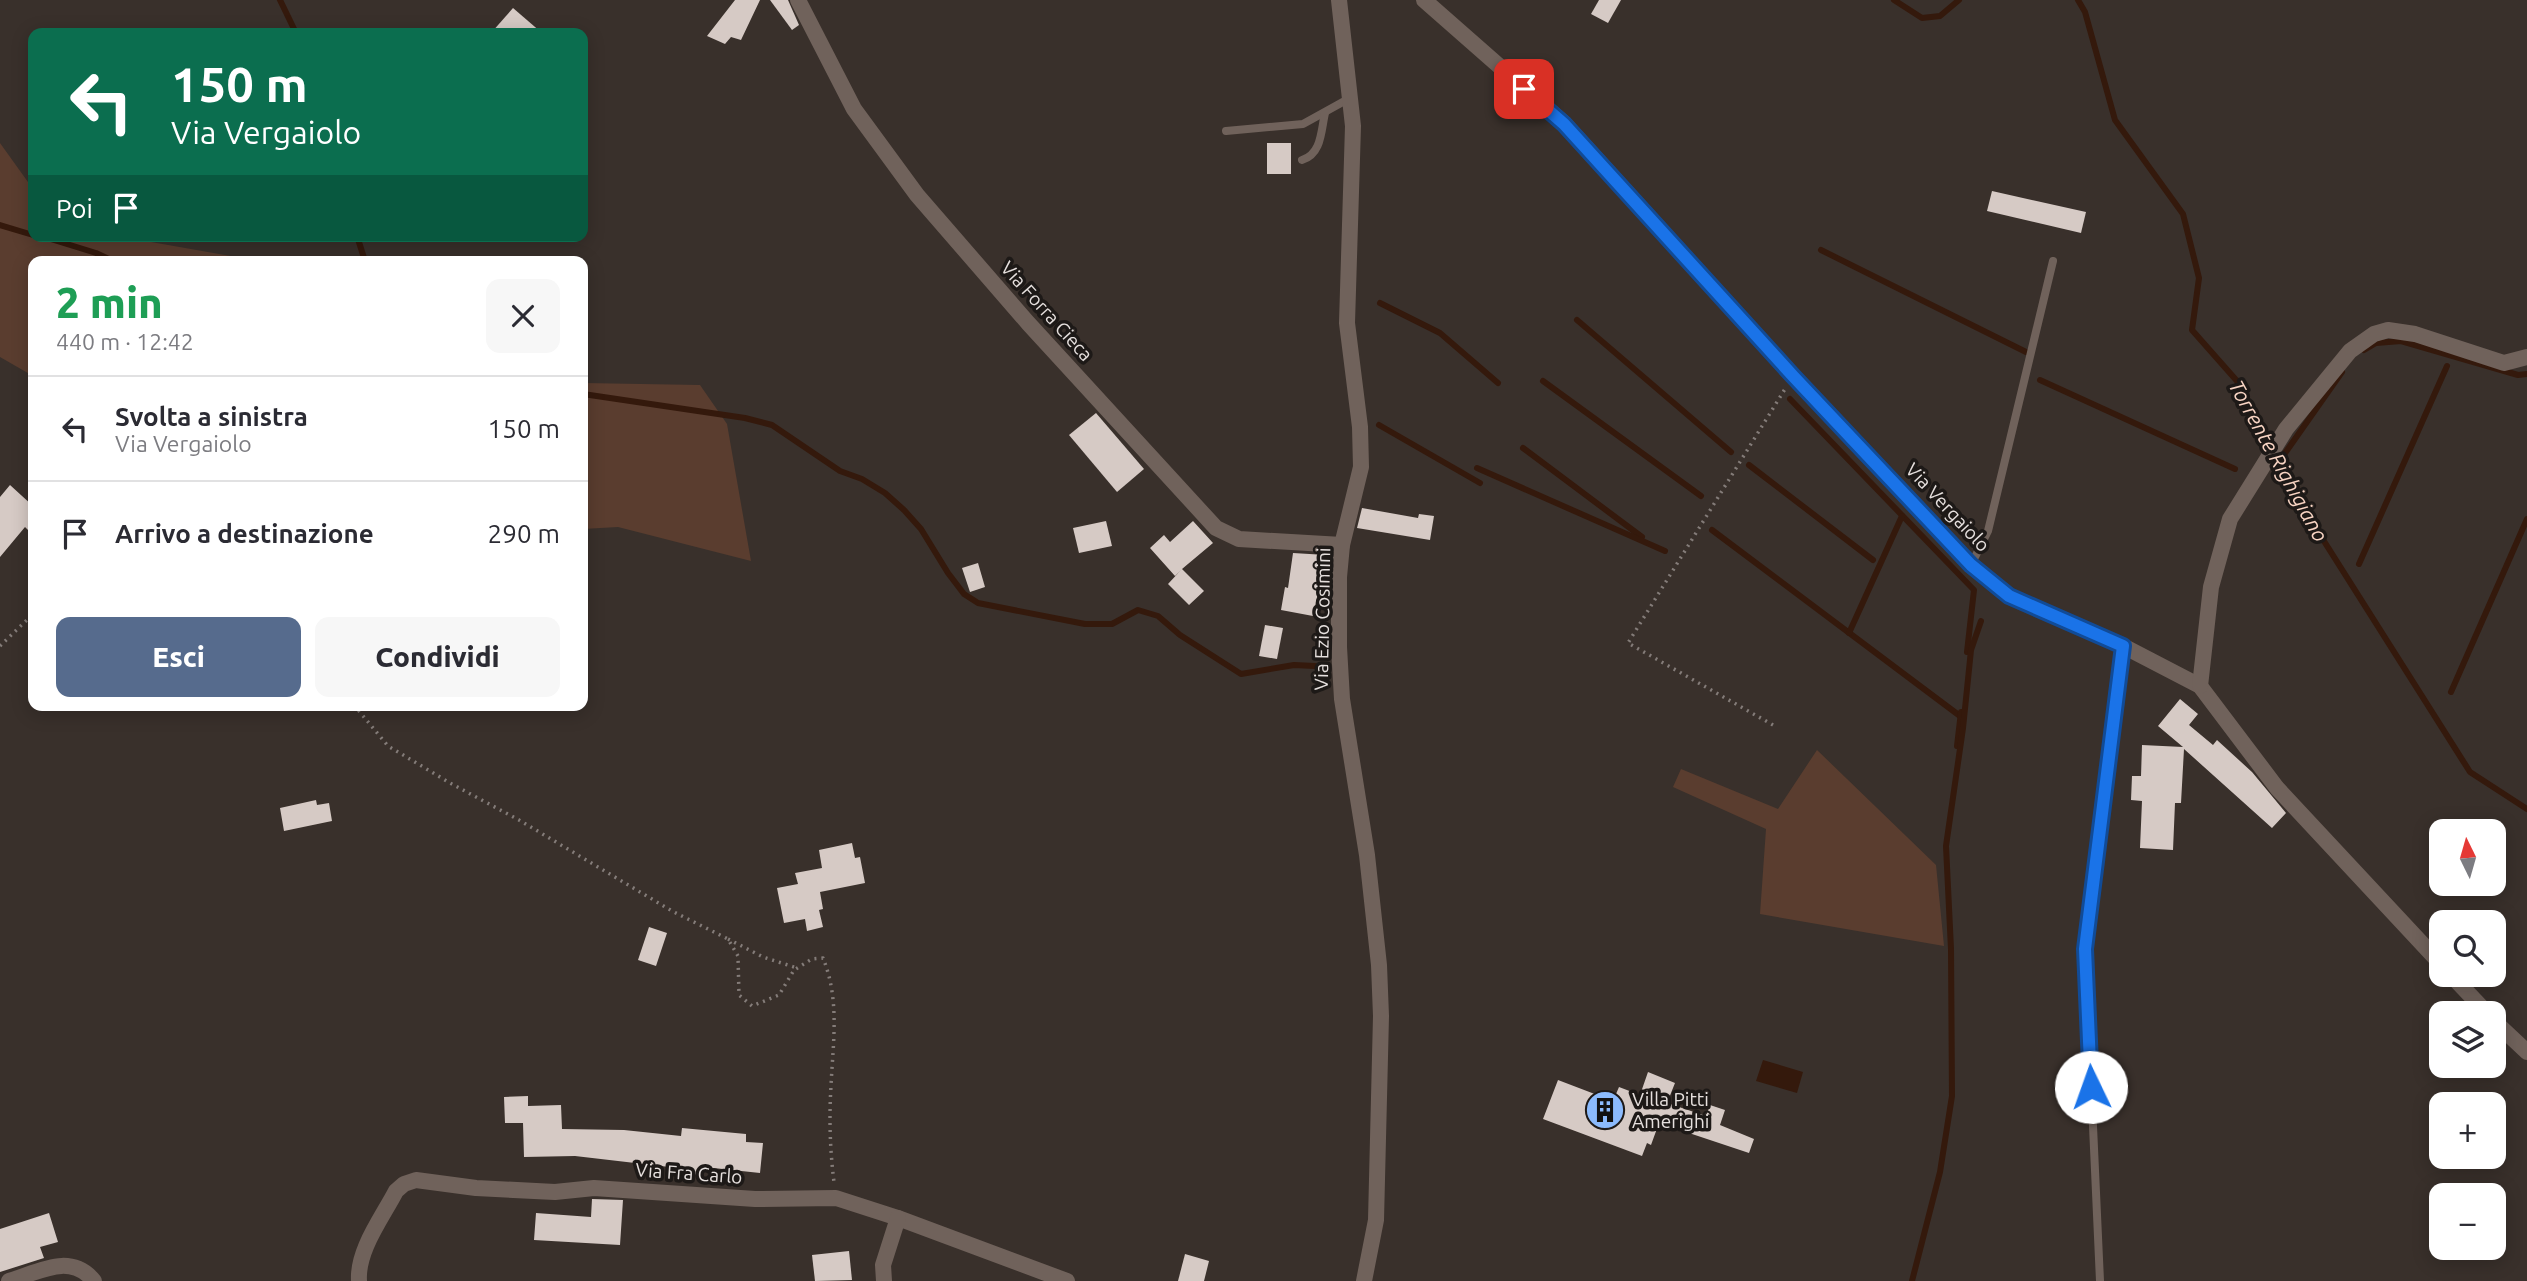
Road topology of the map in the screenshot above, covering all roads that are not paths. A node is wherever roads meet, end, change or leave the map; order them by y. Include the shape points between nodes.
1 (798, 0) edge
2 (1339, 0) edge
3 (1424, 0) edge
4 (1350, 99) junction
5 (1325, 113) junction
6 (1226, 131) dead end
7 (1302, 160) dead end
8 (2053, 261) dead end
9 (2527, 357) edge
10 (1342, 545) junction
11 (1971, 565) junction
12 (2123, 646) junction
13 (2200, 686) junction
14 (2429, 951) edge
15 (2462, 987) edge
16 (2476, 1001) edge
17 (2506, 1032) edge
18 (2527, 1052) edge
19 (898, 1218) junction
20 (9, 1281) edge
21 (94, 1281) edge
22 (359, 1281) edge
23 (884, 1281) edge
24 (1067, 1281) edge
25 (1364, 1281) edge
26 (2100, 1281) edge

1 - 10 street, Via Forra Cieca via 854,109 917,195 1216,528 1239,539
2 - 4 street, Via Ezio Cosimini
3 - 11 street, Via Vergaiolo via 1564,124
4 - 5 lane
4 - 10 street, Via Ezio Cosimini via 1347,323 1361,467
5 - 6 lane via 1303,124
5 - 7 lane via 1316,151
8 - 11 lane via 1989,531
9 - 13 street via 2504,363 2415,334 2388,330 2350,351 2286,429 2230,519 2210,587
10 - 25 street, Via Ezio Cosimini via 1342,699 1367,855 1381,1016 1376,1220
11 - 12 street, Via Vergaiolo via 2009,596
12 - 13 street, Via Vergaiolo
12 - 26 lane via 2085,949
13 - 14 street, Via Vergaiolo via 2277,788
15 - 16 street
17 - 18 street
19 - 22 street, Via Fra Carlo via 836,1198 755,1199 594,1188 555,1192 416,1180 396,1192 365,1250
19 - 23 street via 883,1265
19 - 24 street, Via Fra Carlo
20 - 21 street via 63,1264 88,1273

